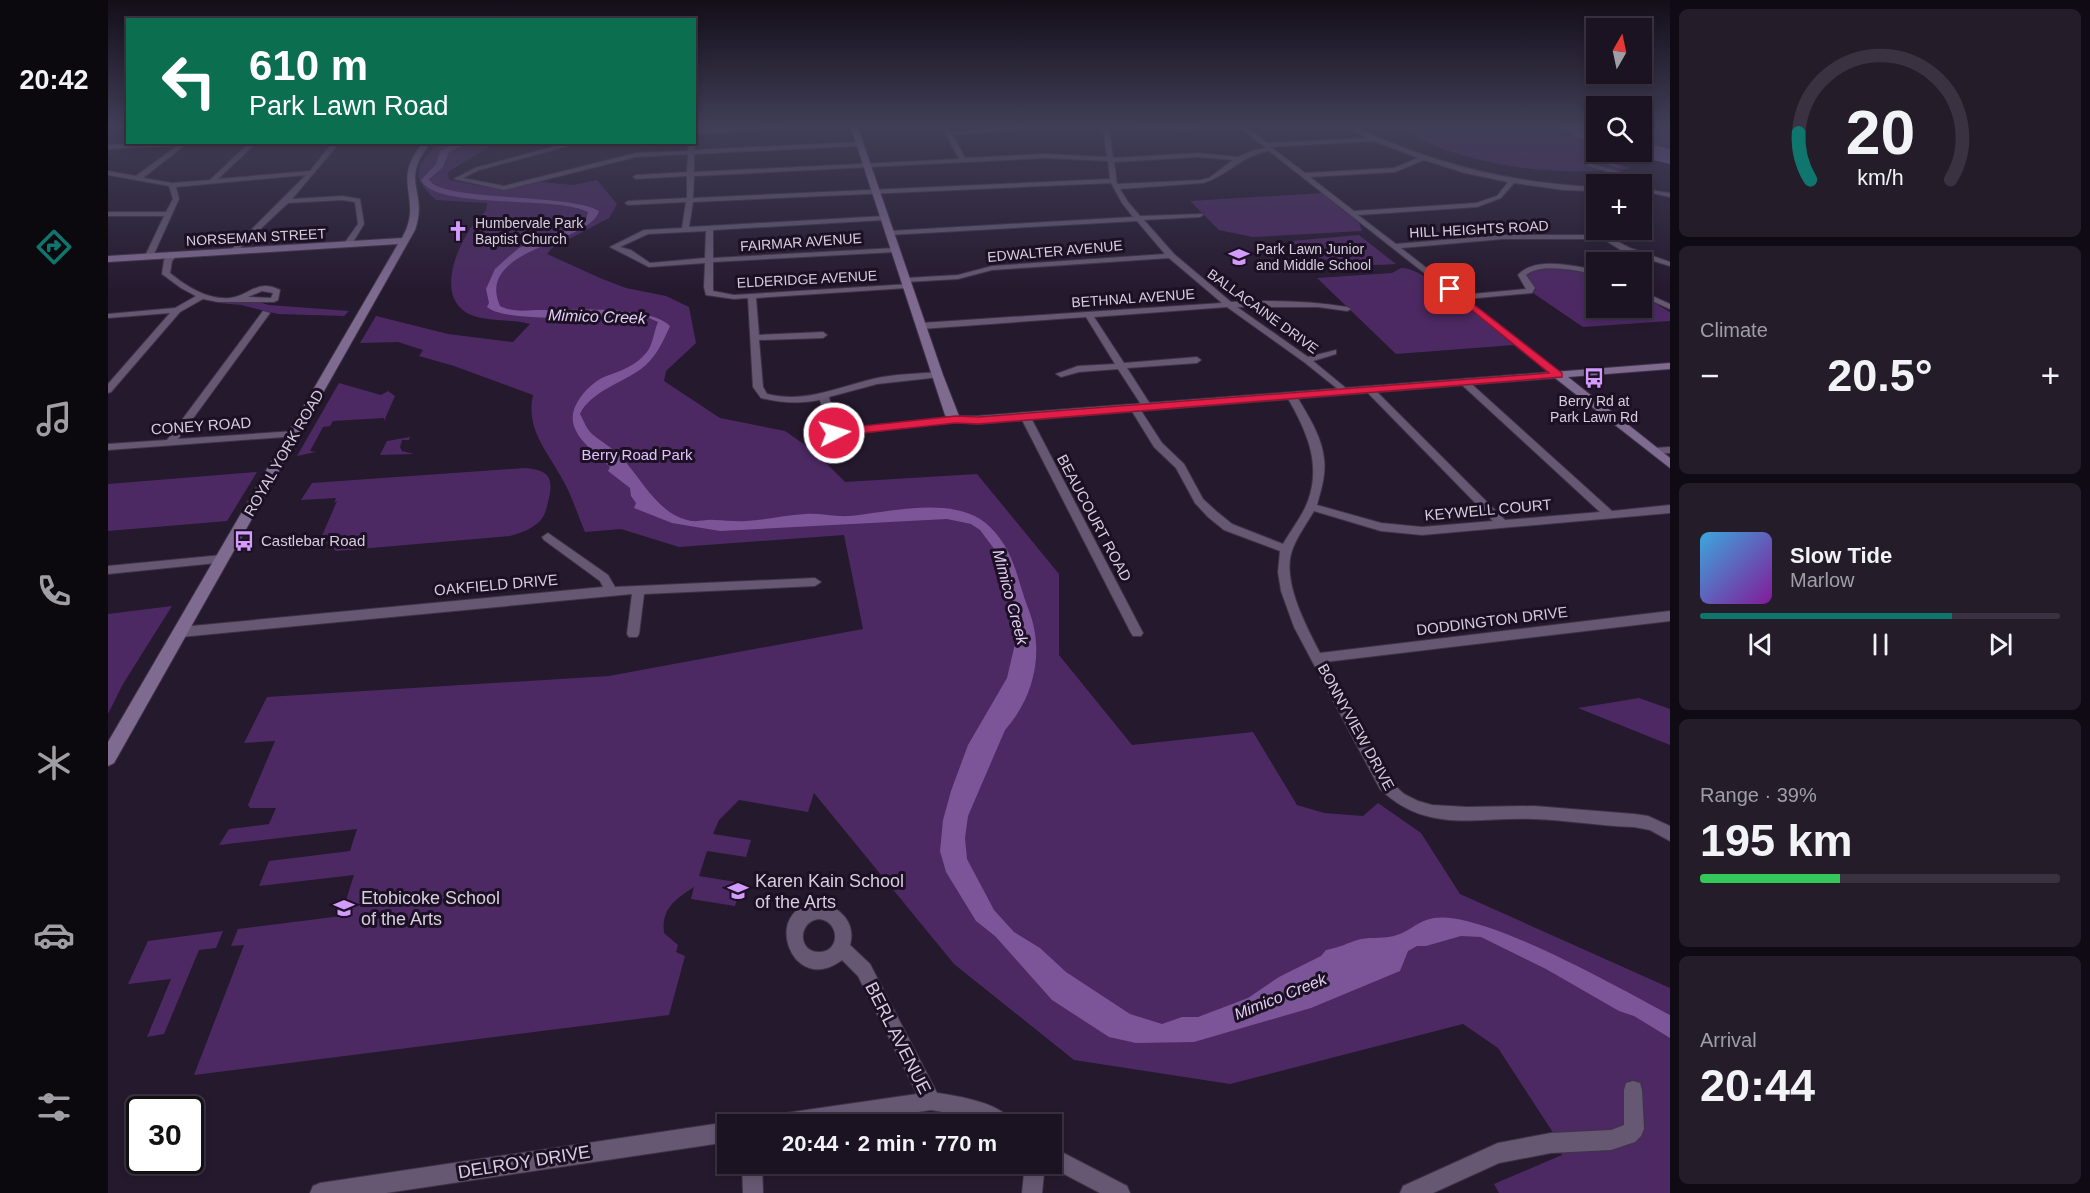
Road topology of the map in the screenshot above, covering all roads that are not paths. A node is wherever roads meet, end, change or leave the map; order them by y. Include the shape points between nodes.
1 (147, 181) edge
2 (207, 181) edge
3 (303, 181) edge
4 (411, 181) edge
5 (460, 181) edge
6 (533, 181) edge
7 (691, 181) edge
8 (871, 181) edge
9 (1114, 181) edge
10 (1205, 181) edge
11 (1311, 181) edge
12 (1513, 181) joint
13 (1636, 181) edge
14 (1114, 184) junction
15 (172, 185) junction
16 (1586, 189) edge
17 (875, 192) junction
18 (1654, 192) joint
19 (1670, 195) edge
20 (690, 200) junction
21 (283, 201) junction
22 (628, 203) dead end
23 (1353, 213) junction
24 (108, 214) edge
25 (170, 214) junction
26 (1200, 215) dead end
27 (884, 218) junction
28 (1139, 218) junction
29 (710, 228) junction
30 (685, 229) junction
31 (889, 233) junction
32 (1586, 237) edge
33 (1608, 240) edge
34 (405, 241) junction
35 (347, 245) junction
36 (1394, 246) junction
37 (895, 250) junction
38 (234, 252) junction
39 (173, 255) junction
40 (150, 256) junction
41 (1171, 256) junction
42 (108, 259) edge
43 (709, 261) junction
44 (1670, 264) edge
45 (1586, 271) edge
46 (907, 283) junction
47 (202, 296) junction
48 (752, 296) junction
49 (1461, 297) junction
50 (1652, 298) edge
51 (237, 299) dead end
52 (1229, 305) junction
53 (1670, 307) edge
54 (1347, 309) dead end
55 (177, 310) junction
56 (266, 313) dead end
57 (1089, 315) junction
58 (108, 316) edge
59 (921, 326) junction
60 (824, 335) dead end
61 (755, 338) junction
62 (1333, 352) dead end
63 (1197, 360) dead end
64 (1307, 360) junction
65 (1122, 366) junction
66 (1670, 366) edge
67 (1061, 374) dead end
68 (937, 375) junction
69 (1558, 375) junction
70 (1464, 382) junction
71 (1369, 389) junction
72 (108, 390) edge
73 (1344, 391) junction
74 (1291, 395) junction
75 (824, 397) junction
76 (1141, 407) junction
77 (1025, 416) junction
78 (956, 419) junction
79 (295, 434) junction
80 (170, 443) junction
81 (108, 447) edge
82 (1670, 450) edge
83 (1654, 451) junction
84 (1670, 464) edge
85 (1311, 507) junction
86 (1670, 509) edge
87 (1609, 514) junction
88 (1503, 525) junction
89 (548, 537) dead end
90 (1286, 549) junction
91 (222, 559) junction
92 (108, 570) edge
93 (815, 582) dead end
94 (638, 590) junction
95 (611, 591) junction
96 (1670, 616) edge
97 (181, 632) junction
98 (1137, 633) dead end
99 (633, 634) dead end
100 (1318, 658) junction
101 (108, 758) edge
102 (1670, 834) edge
103 (841, 948) dead end
104 (1633, 1090) dead end
105 (931, 1101) junction
106 (845, 1114) edge
107 (980, 1114) edge
108 (717, 1134) edge
109 (1062, 1162) edge
110 (752, 1174) edge
111 (1034, 1174) edge
112 (371, 1189) edge
113 (320, 1193) edge
114 (753, 1193) edge
115 (1032, 1193) edge
116 (1120, 1193) edge
117 (1410, 1193) edge

1 - 15 street
2 - 15 street
3 - 21 street
4 - 34 street, ROYAL YORK ROAD via 416,220
5 - 6 street via 509,187
7 - 20 street
8 - 17 street
9 - 14 street
10 - 14 street
11 - 23 street
12 - 16 street
12 - 23 street via 1499,197 1477,205
13 - 18 street
14 - 17 street
14 - 28 street, BALLACAINE DRIVE
15 - 25 street via 176,199
17 - 20 street
17 - 27 street
18 - 19 street
20 - 22 street
20 - 30 street
21 - 35 street via 358,200 361,224
21 - 38 street
23 - 36 street
24 - 25 street
25 - 40 street
26 - 28 street
27 - 29 street
27 - 31 street
28 - 31 street
28 - 41 street, BALLACAINE DRIVE
29 - 30 street
29 - 43 street
30 - 43 street, FAIRMAR AVENUE via 647,232 614,247 655,266
31 - 37 street
32 - 36 street, HILL HEIGHTS ROAD via 1503,237
33 - 44 street
34 - 35 street, NORSEMAN STREET
34 - 79 street, ROYAL YORK ROAD
35 - 38 street, NORSEMAN STREET
36 - 49 street
37 - 43 street, FAIRMAR AVENUE
37 - 46 street
38 - 39 street, NORSEMAN STREET
39 - 40 street, NORSEMAN STREET
39 - 47 street via 166,274
40 - 42 street, NORSEMAN STREET
41 - 46 street, EDWALTER AVENUE via 992,268
41 - 52 street, BALLACAINE DRIVE
43 - 48 street, ELDERIDGE AVENUE via 709,293 723,297
45 - 49 street via 1529,269 1522,275 1531,290
46 - 48 street, ELDERIDGE AVENUE
46 - 59 street
47 - 51 street
47 - 55 street
48 - 61 street
49 - 69 street
50 - 53 street
52 - 54 street, BETHNAL AVENUE via 1291,303
52 - 57 street, BETHNAL AVENUE
52 - 64 street, BALLACAINE DRIVE
55 - 58 street
55 - 72 street
56 - 80 street
57 - 59 street, BETHNAL AVENUE
57 - 65 street
59 - 68 street
60 - 61 street
61 - 75 street via 757,378 764,396 784,400
62 - 64 street
63 - 65 street
64 - 73 street, BALLACAINE DRIVE
65 - 67 street
65 - 76 street
66 - 69 street
68 - 75 street via 877,381
68 - 78 street via 951,415
69 - 70 street
69 - 83 street
70 - 71 street
70 - 87 street
71 - 73 street
71 - 88 street
73 - 74 street
74 - 76 street
74 - 85 street, BONNYVIEW DRIVE via 1308,424 1319,458
75 - 78 street via 834,433
76 - 77 street
76 - 90 street via 1158,445 1180,466 1199,501 1212,514 1228,527
77 - 78 street
77 - 98 street, BEAUCOURT ROAD
79 - 80 street, CONEY ROAD
79 - 91 street, ROYAL YORK ROAD
80 - 81 street, CONEY ROAD
82 - 83 street
83 - 84 street
85 - 88 street, KEYWELL COURT via 1404,530
85 - 90 street, BONNYVIEW DRIVE
86 - 87 street, KEYWELL COURT
87 - 88 street, KEYWELL COURT
89 - 95 street via 604,578
90 - 100 street, BONNYVIEW DRIVE via 1287,591 1300,627
91 - 92 street
91 - 97 street, ROYAL YORK ROAD
93 - 94 street, OAKFIELD DRIVE
94 - 95 street, OAKFIELD DRIVE
94 - 99 street
95 - 97 street, OAKFIELD DRIVE
96 - 100 street, DODDINGTON DRIVE
97 - 101 street, ROYAL YORK ROAD
100 - 102 street, BONNYVIEW DRIVE via 1385,785 1403,802 1429,813 1523,812 1637,819
103 - 105 street, BERL AVENUE via 864,970
104 - 117 street via 1634,1129 1628,1135 1498,1153
105 - 106 street
105 - 107 street
108 - 112 street, DELROY DRIVE
109 - 116 street
110 - 114 street
111 - 115 street
112 - 113 street, DELROY DRIVE

